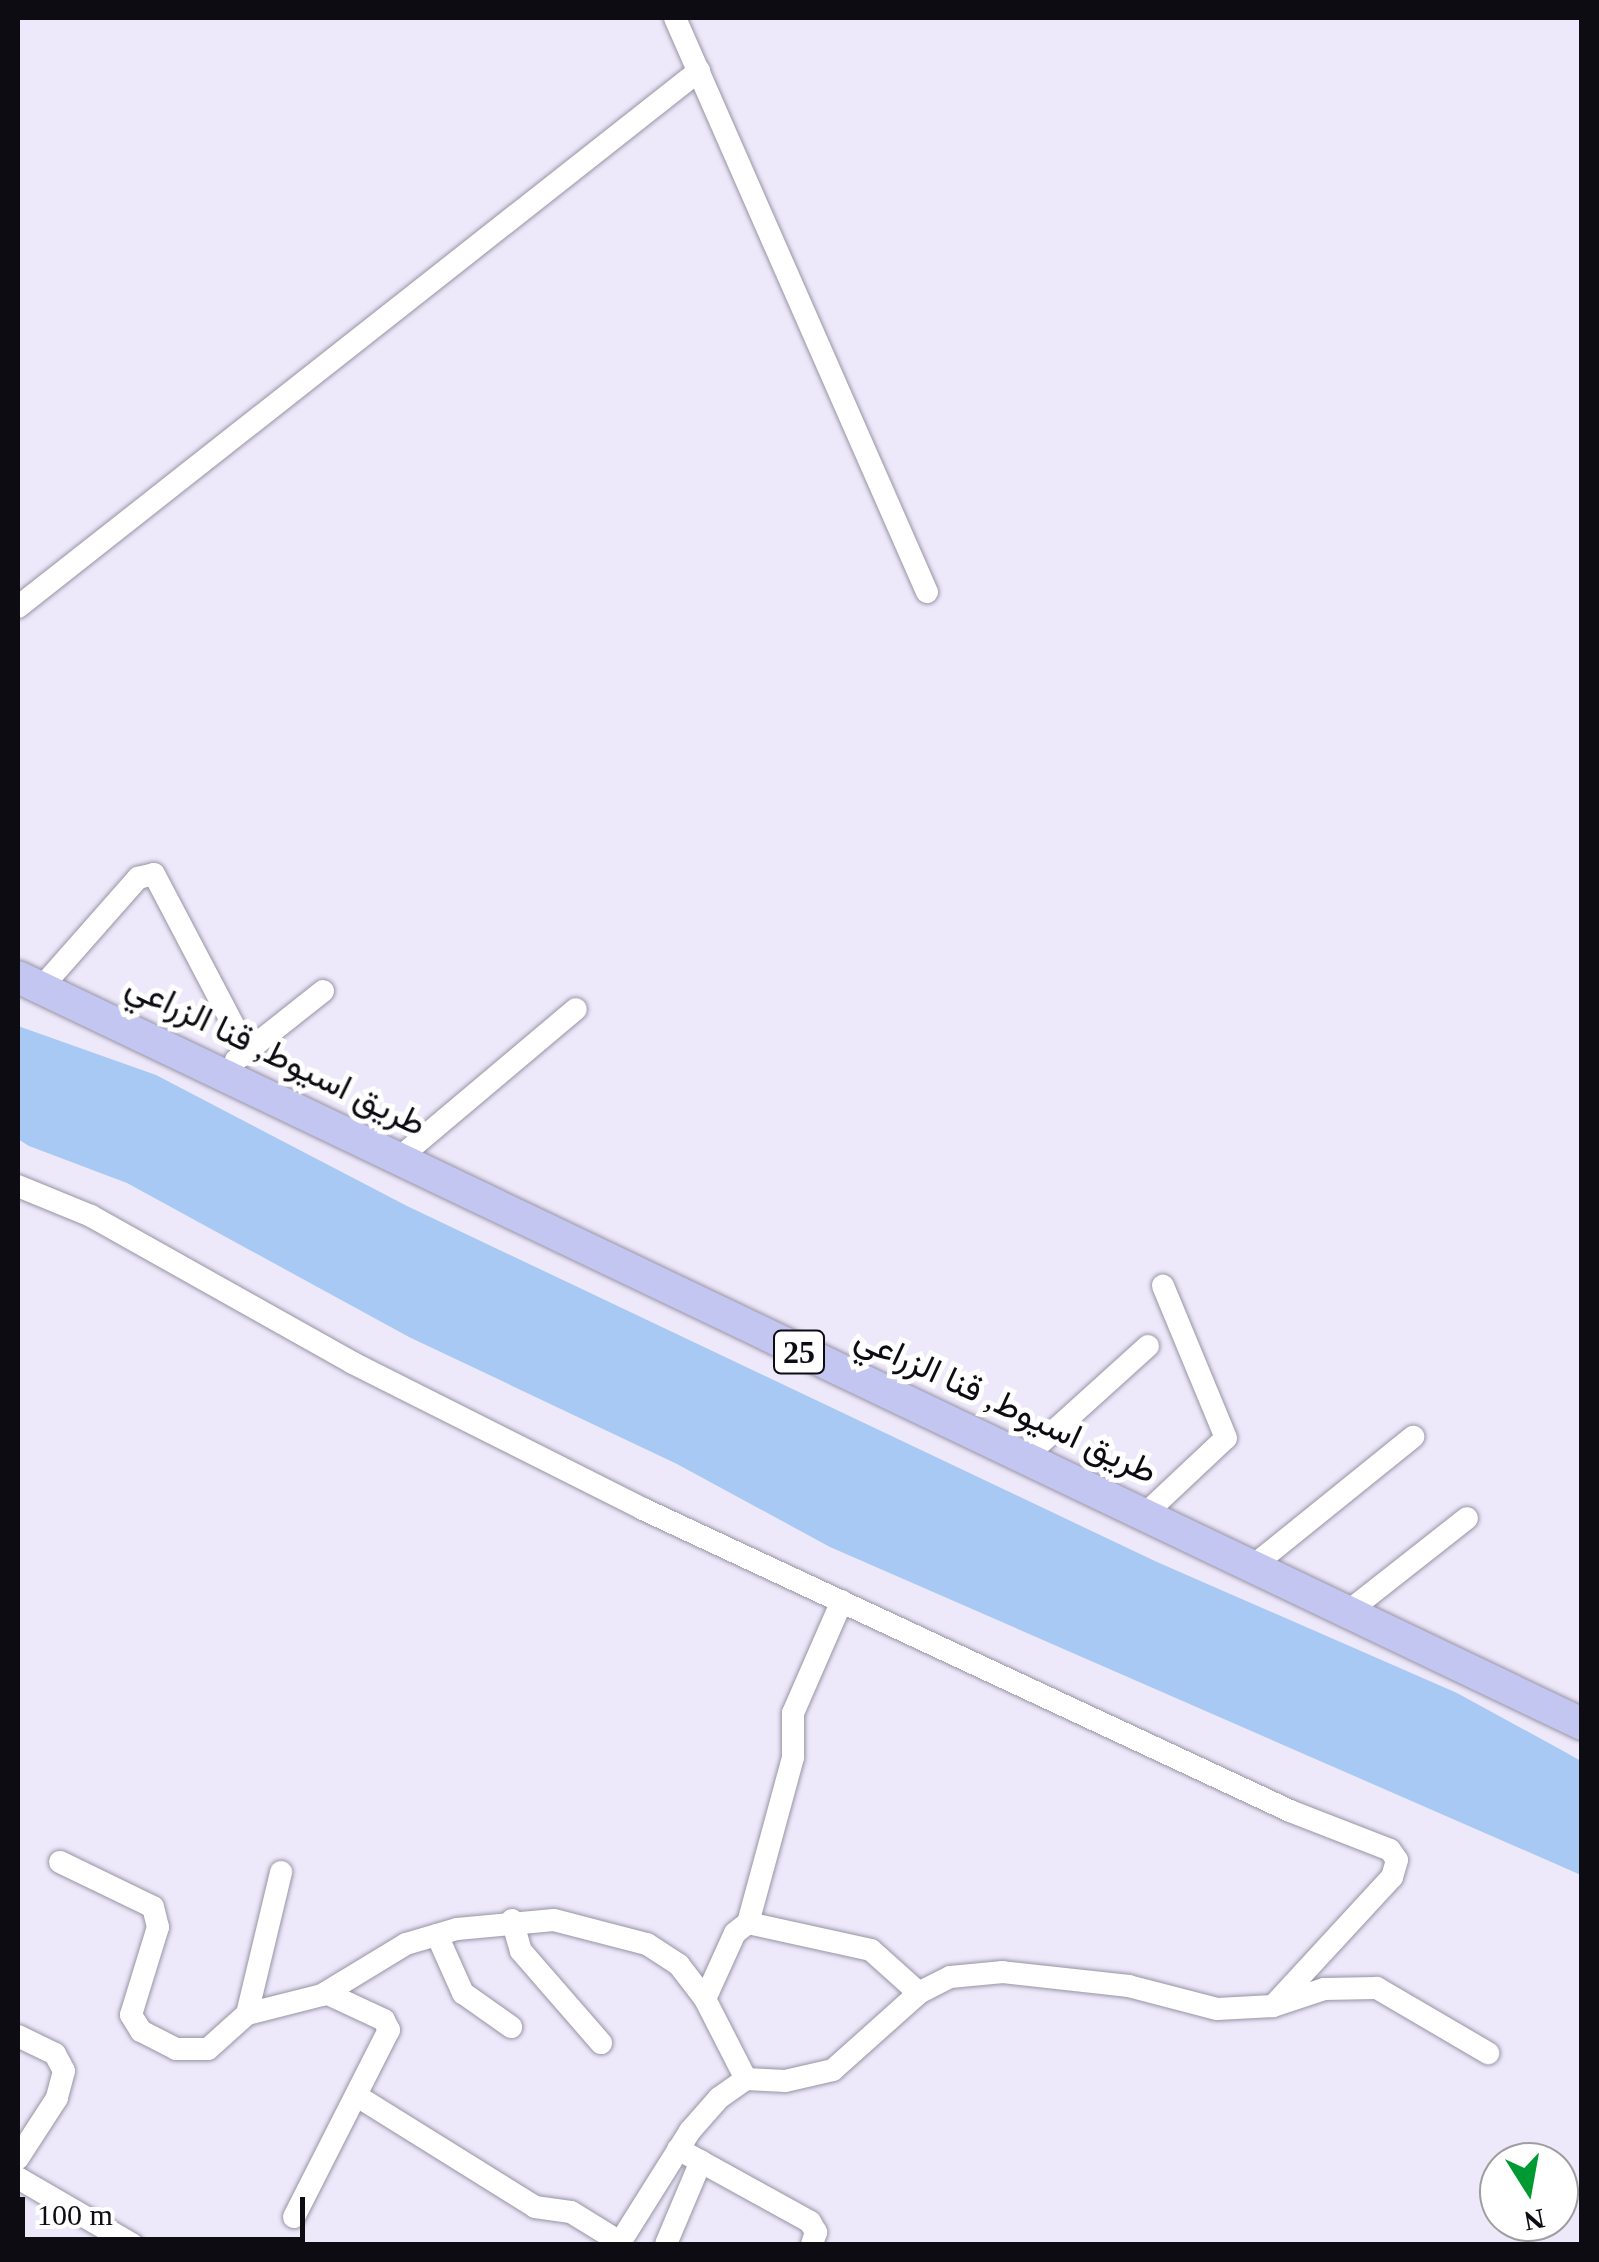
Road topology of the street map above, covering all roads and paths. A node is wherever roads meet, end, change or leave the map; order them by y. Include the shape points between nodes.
1 (676, 18) edge
2 (700, 71) junction
3 (927, 592) dead end
4 (18, 608) edge
5 (30, 983) edge
6 (323, 990) dead end
7 (576, 1009) dead end
8 (234, 1061) junction
9 (399, 1158) junction
10 (18, 1186) edge
11 (1163, 1286) dead end
12 (1148, 1346) dead end
13 (1413, 1437) dead end
14 (1024, 1458) junction
15 (1144, 1515) junction
16 (1467, 1518) dead end
17 (1252, 1566) junction
18 (842, 1601) junction
19 (1349, 1611) junction
20 (1582, 1724) edge
21 (60, 1862) dead end
22 (281, 1872) dead end
23 (512, 1920) junction
24 (748, 1924) junction
25 (437, 1935) junction
26 (326, 1992) junction
27 (919, 1993) junction
28 (705, 1999) junction
29 (1272, 2006) junction
30 (247, 2014) junction
31 (511, 2027) dead end
32 (18, 2036) edge
33 (601, 2043) dead end
34 (1488, 2053) dead end
35 (746, 2079) junction
36 (357, 2096) junction
37 (678, 2149) junction
38 (18, 2158) edge
39 (701, 2162) junction
40 (18, 2178) edge
41 (294, 2217) dead end
42 (620, 2243) edge
43 (132, 2244) edge
44 (666, 2244) edge
45 (812, 2244) edge

1 - 2 street
2 - 3 street
2 - 4 street
5 - 8 highway, طريق اسيوط, قنا الزراعي / 25
5 - 8 street via 138,878 154,874
6 - 8 street
7 - 9 street
8 - 9 highway, طريق اسيوط, قنا الزراعي / 25
9 - 14 highway, طريق اسيوط, قنا الزراعي / 25
10 - 18 street via 91,1216 353,1363 592,1484
11 - 15 street via 1226,1438
12 - 14 street
13 - 17 street
14 - 15 highway, طريق اسيوط, قنا الزراعي / 25
15 - 17 highway, طريق اسيوط, قنا الزراعي / 25
16 - 19 street
17 - 19 highway, طريق اسيوط, قنا الزراعي / 25
18 - 24 street via 793,1713 794,1757
18 - 29 street via 1290,1811 1390,1850 1397,1860 1392,1876
19 - 20 highway, طريق اسيوط, قنا الزراعي / 25
21 - 30 street via 148,1902 157,1915 132,2006 142,2031 198,2053
22 - 30 street
23 - 25 street
23 - 28 street via 594,1926 646,1944 679,1964
23 - 33 street via 522,1951
24 - 27 street via 871,1950
24 - 28 street via 735,1932
25 - 26 street via 378,1958
25 - 31 street via 463,1993
26 - 30 street
26 - 36 street via 388,2024
27 - 29 street via 967,1972 1003,1972 1129,1986 1217,2009
27 - 35 street via 833,2070 785,2081
28 - 35 street
29 - 34 street via 1324,1989 1377,1988
32 - 38 street via 56,2054 64,2071 58,2098
35 - 37 street via 718,2098
36 - 41 street
36 - 42 street via 535,2207 571,2212
37 - 39 street
37 - 42 street
39 - 44 street
39 - 45 street via 810,2222 816,2232
40 - 43 street

